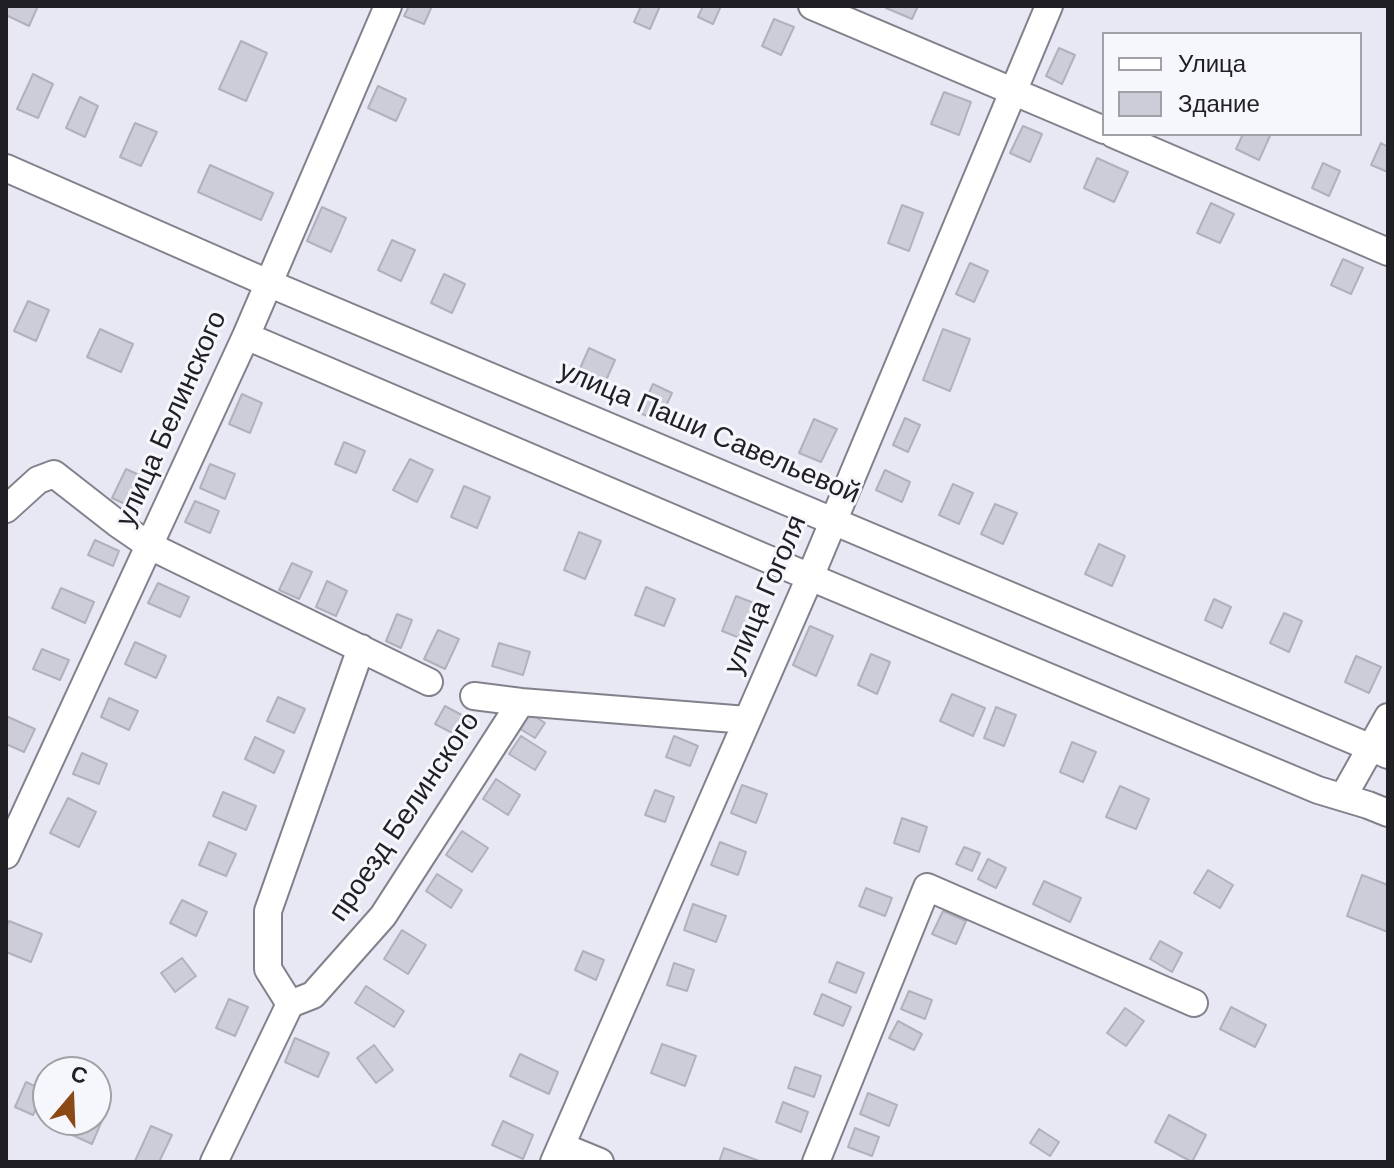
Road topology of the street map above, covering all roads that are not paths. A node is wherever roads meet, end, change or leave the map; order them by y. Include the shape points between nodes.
1 (388, 6) edge
2 (812, 6) edge
3 (1049, 6) edge
4 (1014, 92) junction
5 (1102, 129) edge
6 (1118, 136) edge
7 (6, 168) edge
8 (1388, 252) edge
9 (268, 283) junction
10 (246, 336) junction
11 (6, 509) edge
12 (833, 520) junction
13 (150, 546) junction
14 (810, 577) junction
15 (361, 648) junction
16 (429, 682) dead end
17 (474, 696) dead end
18 (521, 702) junction
19 (1388, 717) edge
20 (747, 720) junction
21 (1379, 751) edge
22 (1343, 797) junction
23 (1388, 813) edge
24 (6, 855) edge
25 (1194, 1003) dead end
26 (290, 1004) junction
27 (558, 1154) edge
28 (214, 1162) edge
29 (600, 1162) edge
30 (816, 1162) edge

1 - 9 street, улица Белинского
2 - 4 street
3 - 4 street, улица Гоголя
4 - 5 street
4 - 12 street, улица Гоголя
6 - 8 street
7 - 9 street, улица Паши Савельевой
9 - 10 street, улица Белинского
9 - 12 street, улица Паши Савельевой
10 - 13 street, улица Белинского
10 - 14 street
11 - 13 street, проезд Белинского via 38,480 54,474
12 - 14 street, улица Гоголя
12 - 21 street, улица Паши Савельевой
13 - 15 street, проезд Белинского
13 - 24 street, улица Белинского
14 - 20 street, улица Гоголя
14 - 22 street
15 - 16 street, проезд Белинского
15 - 26 street via 268,911 268,969
17 - 18 street
18 - 20 street
18 - 26 street, проезд Белинского via 383,916 313,995
19 - 21 street
20 - 27 street, улица Гоголя
21 - 22 street
22 - 23 street
25 - 30 street via 927,887
26 - 28 street
27 - 29 street

